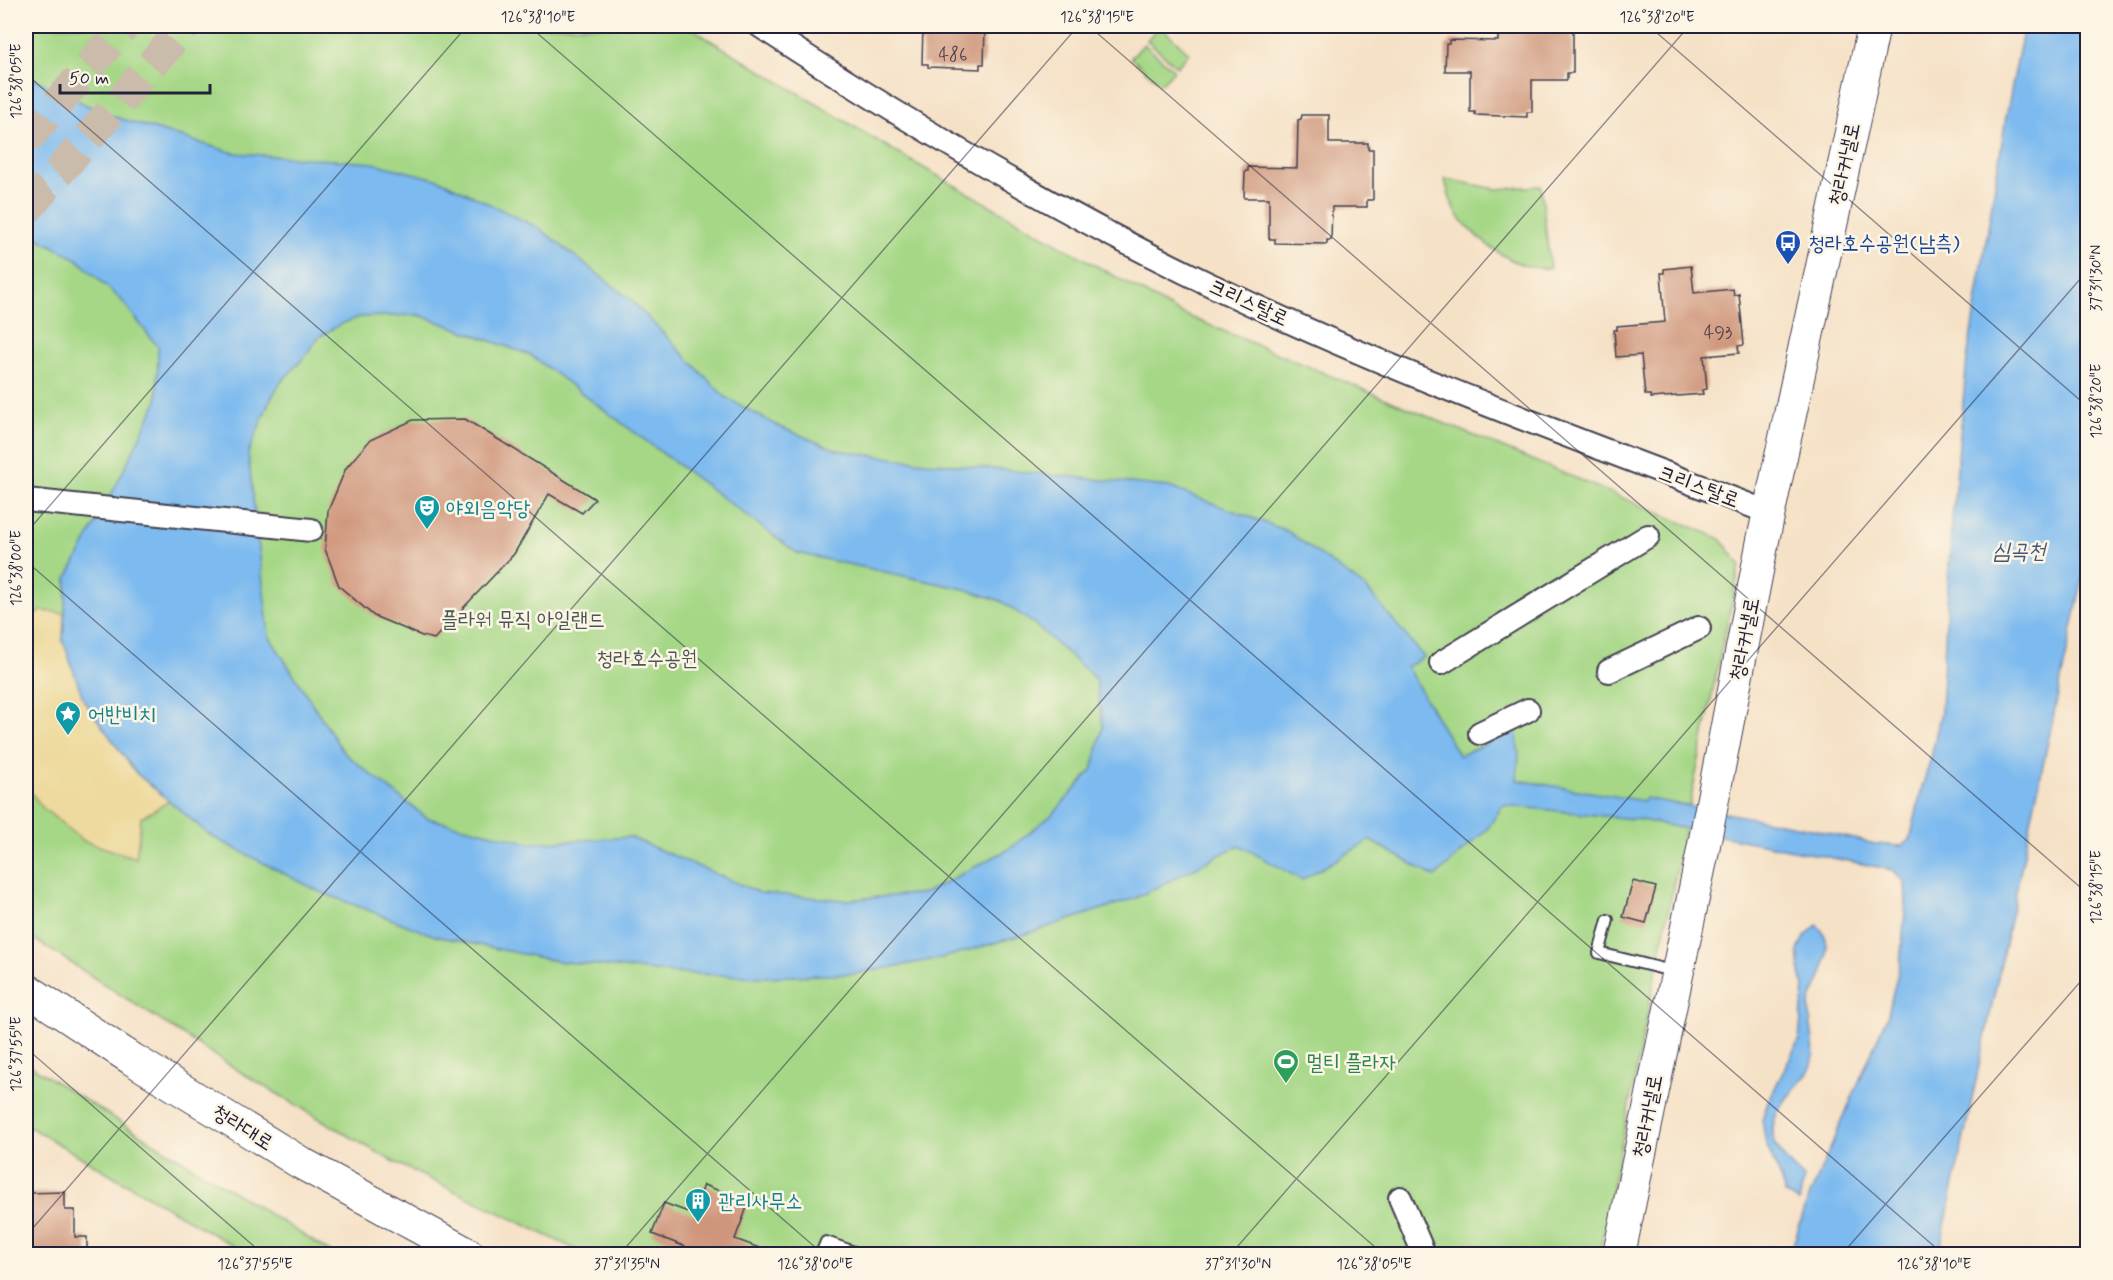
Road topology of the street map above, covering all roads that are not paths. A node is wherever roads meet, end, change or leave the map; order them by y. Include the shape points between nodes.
1 (760, 26) edge
2 (1874, 26) edge
3 (34, 501) edge
4 (1770, 513) junction
5 (311, 530) dead end
6 (1648, 536) dead end
7 (1699, 628) dead end
8 (1441, 663) dead end
9 (1609, 671) dead end
10 (1528, 710) dead end
11 (1480, 733) dead end
12 (1608, 920) dead end
13 (1677, 972) junction
14 (26, 989) edge
15 (1400, 1198) dead end
16 (468, 1254) edge
17 (821, 1254) edge
18 (860, 1254) edge
19 (1425, 1254) edge
20 (1619, 1254) edge

1 - 4 street, 크리스탈로 via 1006,178 1241,300 1470,397
2 - 4 street, 청라커낼로
3 - 5 street
4 - 13 street, 청라커낼로
6 - 8 street
7 - 9 street
10 - 11 street
12 - 13 lane via 1599,953
13 - 20 street, 청라커낼로
14 - 16 street, 청라대로 via 291,1157
15 - 19 street
17 - 18 lane via 826,1242

